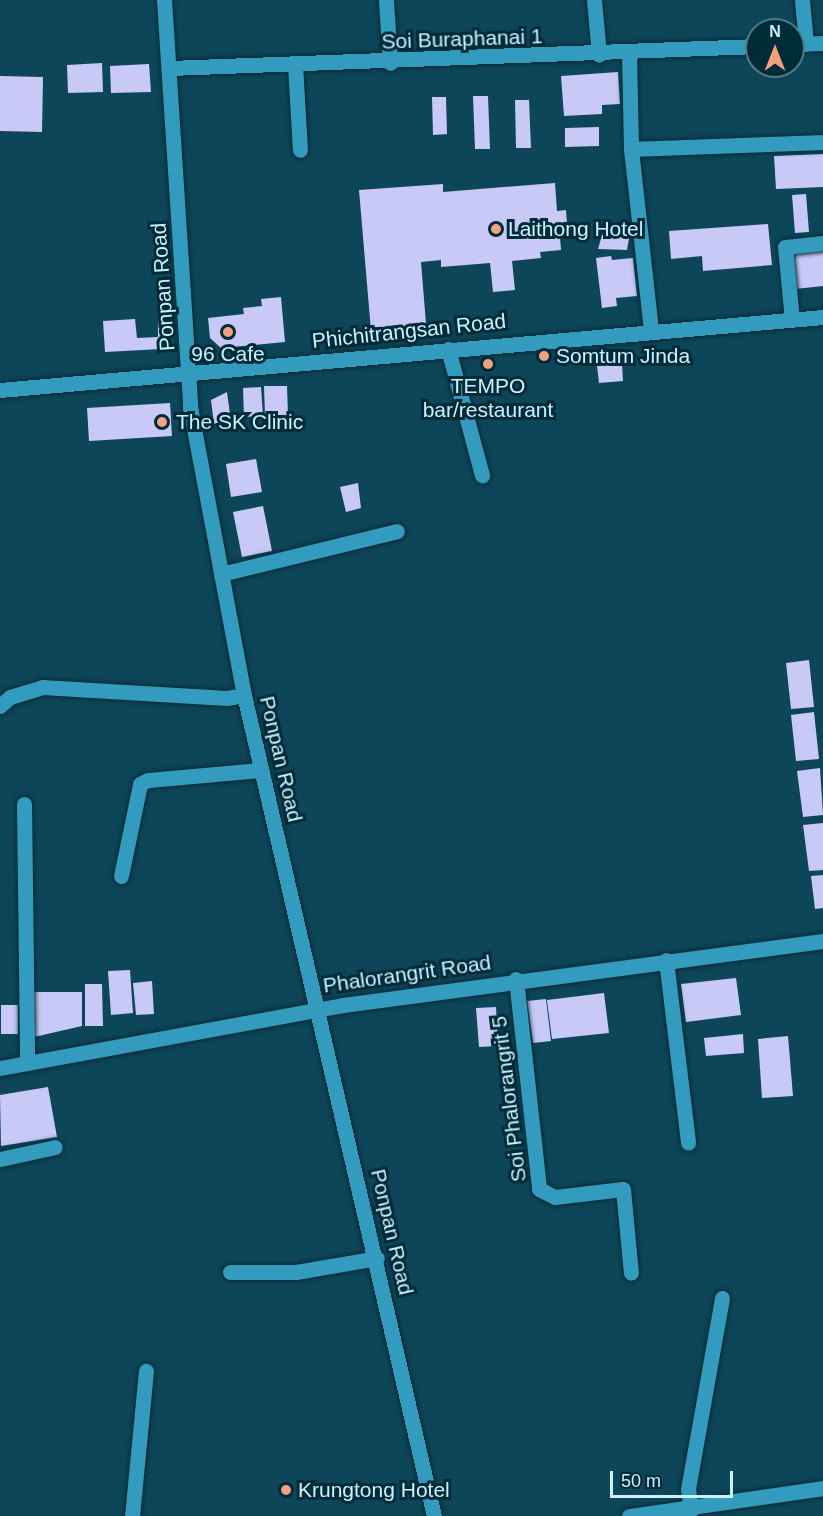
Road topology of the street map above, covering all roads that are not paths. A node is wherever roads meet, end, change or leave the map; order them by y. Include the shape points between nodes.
1 (164, 0) edge
2 (386, 0) edge
3 (594, 0) edge
4 (802, 0) edge
5 (801, 18) edge
6 (823, 43) edge
7 (805, 44) edge
8 (745, 47) edge
9 (629, 53) junction
10 (598, 55) junction
11 (390, 63) junction
12 (295, 64) junction
13 (169, 68) junction
14 (823, 142) edge
15 (631, 149) junction
16 (300, 150) dead end
17 (823, 243) edge
18 (823, 317) edge
19 (792, 320) junction
20 (651, 331) junction
21 (448, 349) junction
22 (189, 374) junction
23 (0, 390) edge
24 (482, 475) dead end
25 (397, 531) dead end
26 (221, 574) junction
27 (244, 695) junction
28 (0, 706) edge
29 (261, 770) junction
30 (24, 804) dead end
31 (121, 876) dead end
32 (823, 941) edge
33 (666, 960) junction
34 (516, 979) junction
35 (317, 1009) junction
36 (27, 1063) junction
37 (0, 1068) edge
38 (688, 1143) dead end
39 (55, 1148) dead end
40 (0, 1159) edge
41 (377, 1258) junction
42 (230, 1272) dead end
43 (631, 1273) dead end
44 (722, 1298) dead end
45 (146, 1371) dead end
46 (823, 1488) edge
47 (691, 1510) junction
48 (132, 1516) edge
49 (434, 1516) edge
50 (629, 1516) edge

1 - 13 street, Ponpan Road
2 - 11 street
3 - 10 street
4 - 5 street
6 - 7 street
8 - 9 street, Soi Buraphanai 1
9 - 10 street, Soi Buraphanai 1
9 - 15 street
10 - 11 street, Soi Buraphanai 1
11 - 12 street, Soi Buraphanai 1
12 - 13 street, Soi Buraphanai 1
12 - 16 street
13 - 22 street, Ponpan Road
14 - 15 street
15 - 20 street
17 - 19 street via 785,247
18 - 19 street, Phichitrangsan Road
19 - 20 street, Phichitrangsan Road
20 - 21 street, Phichitrangsan Road
21 - 22 street, Phichitrangsan Road
21 - 24 street
22 - 23 street, Phichitrangsan Road
22 - 26 street, Ponpan Road via 190,407
25 - 26 street
26 - 27 street, Ponpan Road
27 - 28 street via 227,698 42,687 10,697
27 - 29 street, Ponpan Road
29 - 31 street via 140,784
29 - 35 street, Ponpan Road
30 - 36 street
32 - 33 street, Phalorangrit Road
33 - 34 street, Phalorangrit Road
33 - 38 street
34 - 35 street, Phalorangrit Road
34 - 43 street, Soi Phalorangrit 5 via 539,1189 555,1197 622,1189
35 - 36 street, Phalorangrit Road
35 - 41 street, Ponpan Road
36 - 37 street, Phalorangrit Road
39 - 40 street
41 - 42 street via 296,1272
41 - 49 street, Ponpan Road
44 - 47 street via 688,1489
45 - 48 street
46 - 47 street
47 - 50 street

